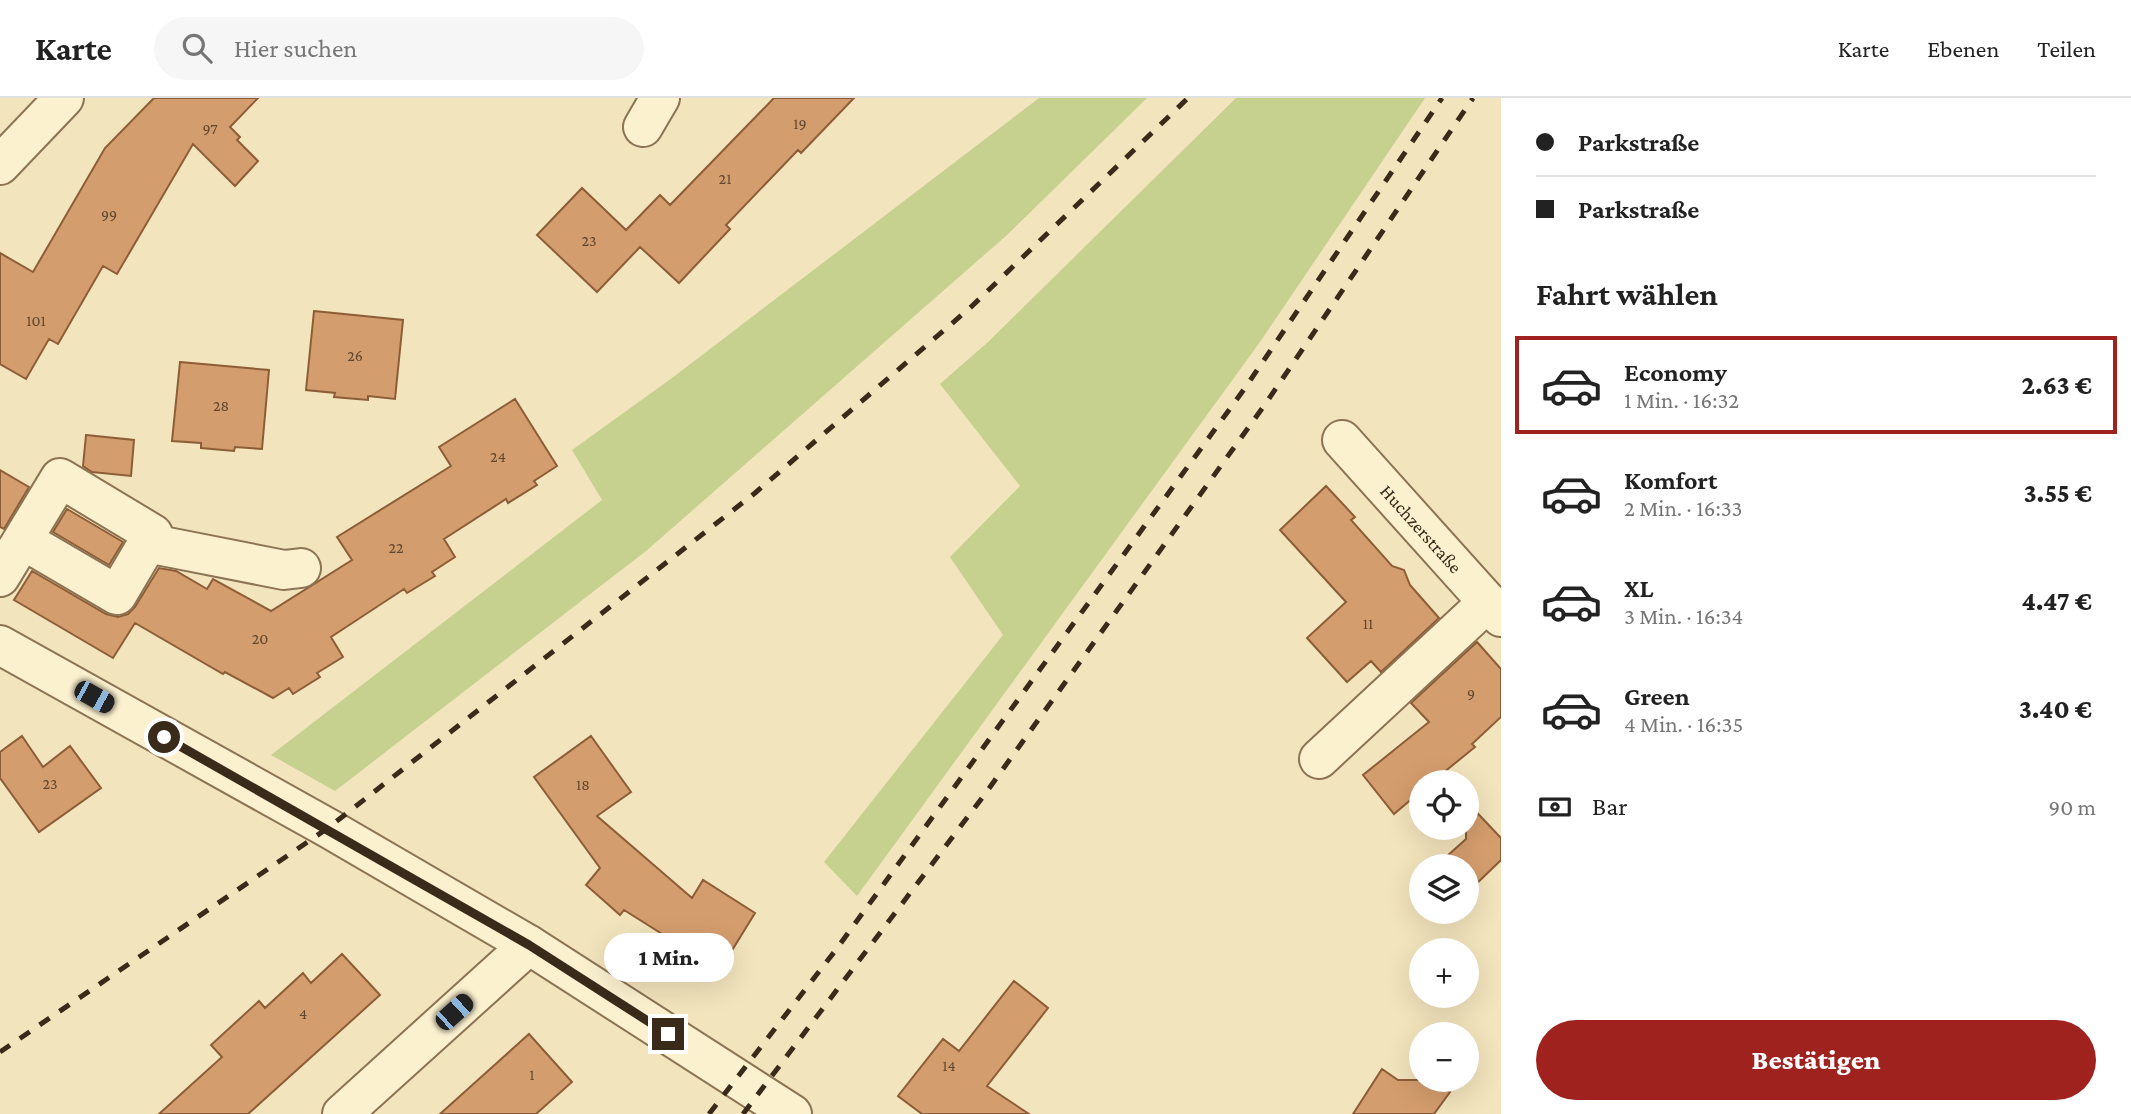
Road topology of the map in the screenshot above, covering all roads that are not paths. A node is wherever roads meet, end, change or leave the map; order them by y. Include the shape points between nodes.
1 (64, 98) edge
2 (0, 165) edge
3 (1342, 440) dead end
4 (23, 540) junction
5 (147, 543) junction
6 (301, 568) dead end
7 (0, 577) edge
8 (1494, 610) edge
9 (0, 645) edge
10 (1319, 759) dead end
11 (529, 945) junction
12 (342, 1114) edge
13 (792, 1114) edge

1 - 2 street
3 - 8 street, Huchzerstraße
4 - 5 street via 117,595
4 - 5 street via 60,478 153,534
4 - 7 street
5 - 6 street via 284,570
8 - 10 street
9 - 11 street
11 - 12 street
11 - 13 street

